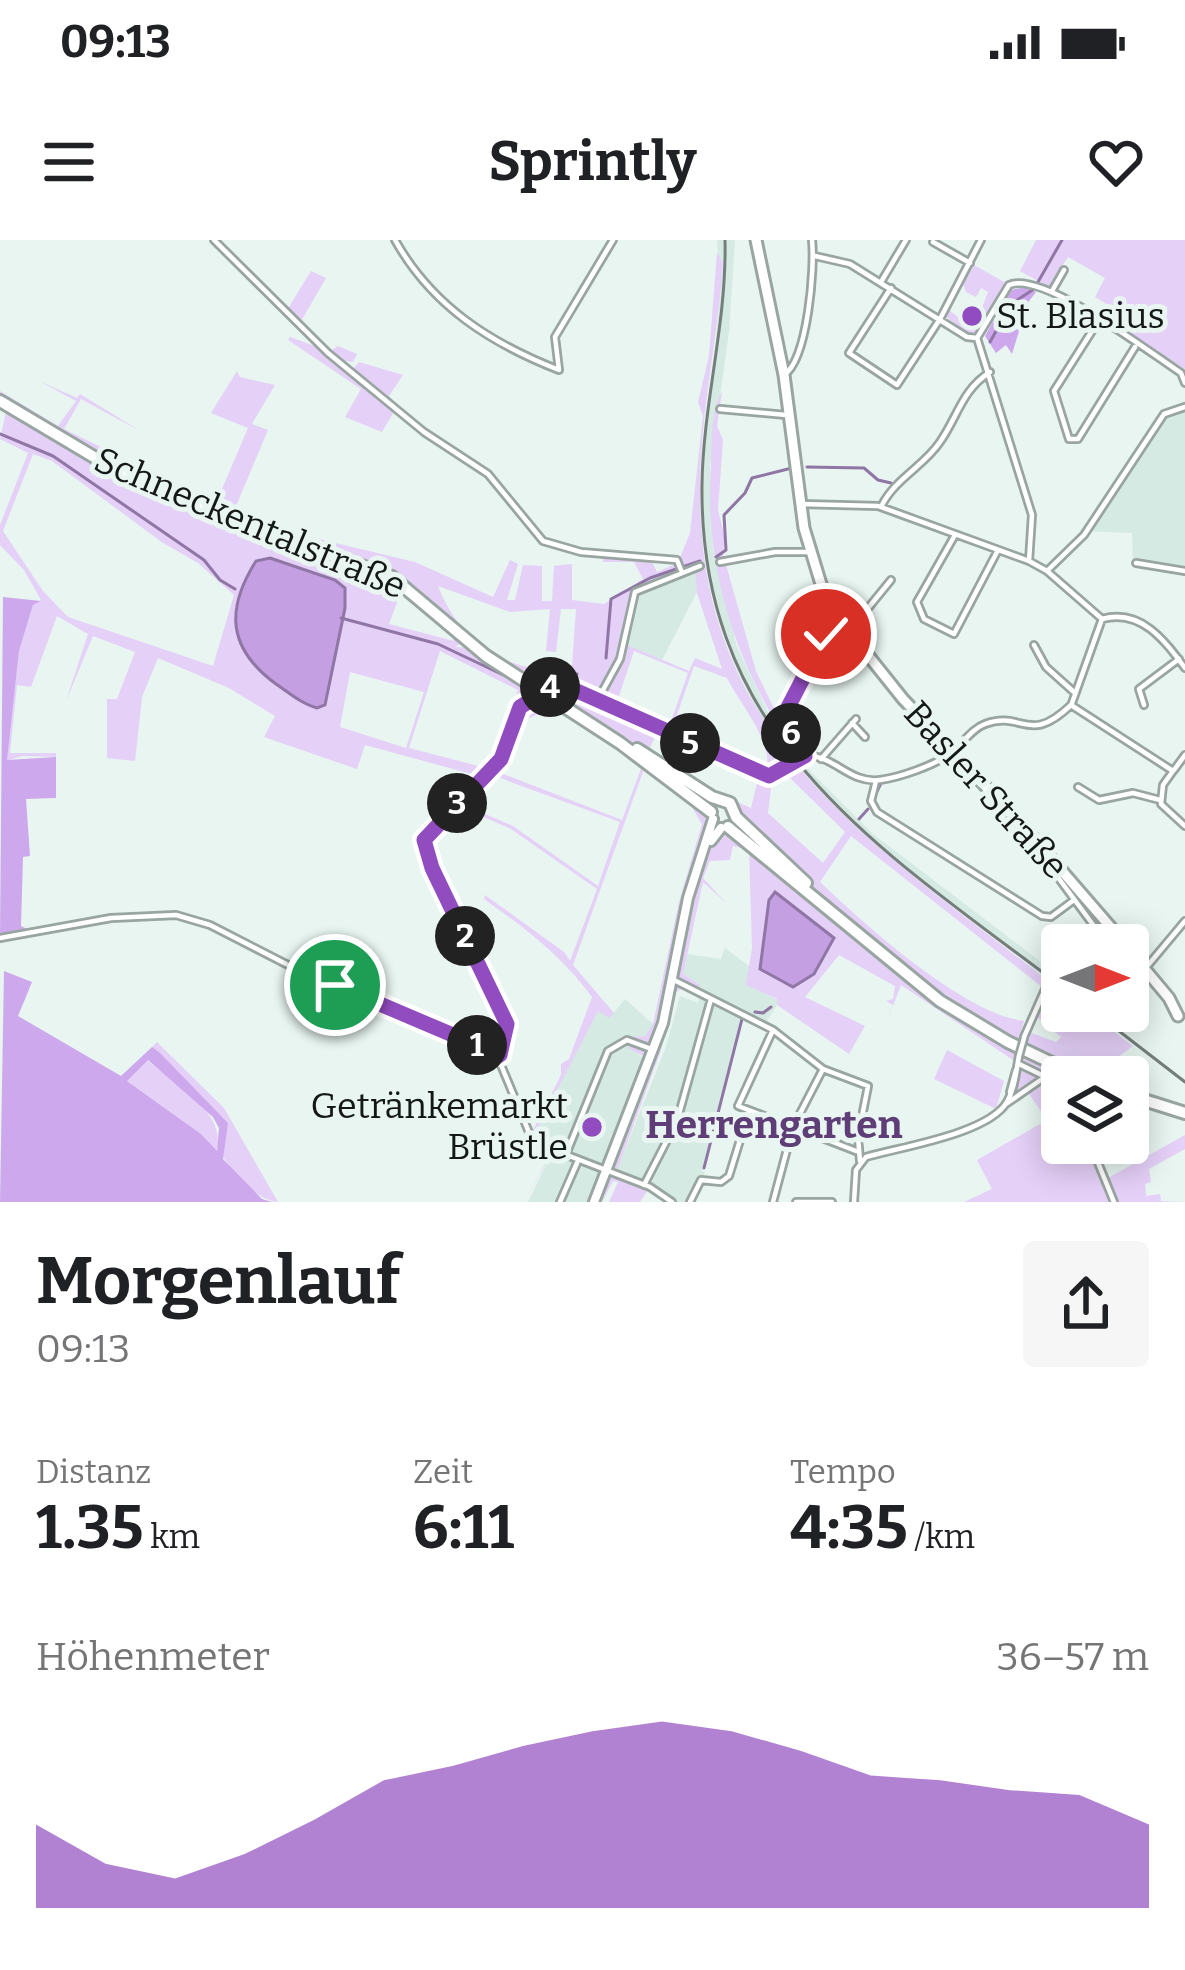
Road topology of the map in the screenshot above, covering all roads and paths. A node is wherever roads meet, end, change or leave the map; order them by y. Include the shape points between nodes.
1 (214, 240) edge
2 (395, 240) edge
3 (613, 240) edge
4 (756, 240) edge
5 (812, 240) edge
6 (905, 240) edge
7 (981, 240) edge
8 (934, 242) edge
9 (815, 256) junction
10 (970, 262) junction
11 (1064, 270) dead end
12 (881, 282) junction
13 (891, 288) junction
14 (1052, 291) junction
15 (940, 319) junction
16 (1099, 320) junction
17 (977, 338) junction
18 (1137, 345) junction
19 (786, 370) junction
20 (990, 372) junction
21 (1185, 383) edge
22 (0, 401) edge
23 (1185, 407) edge
24 (720, 409) dead end
25 (790, 415) junction
26 (801, 504) junction
27 (882, 507) junction
28 (955, 535) junction
29 (998, 550) junction
30 (811, 552) junction
31 (1028, 561) junction
32 (720, 562) dead end
33 (1136, 563) dead end
34 (700, 566) dead end
35 (680, 567) junction
36 (1185, 571) edge
37 (1047, 572) junction
38 (891, 580) dead end
39 (1102, 620) junction
40 (843, 629) junction
41 (1034, 645) dead end
42 (1179, 659) junction
43 (1185, 668) edge
44 (550, 692) junction
45 (1075, 693) junction
46 (597, 701) junction
47 (1071, 705) junction
48 (1144, 705) dead end
49 (865, 737) dead end
50 (620, 743) junction
51 (952, 752) junction
52 (1185, 755) edge
53 (805, 756) junction
54 (821, 759) junction
55 (1173, 771) junction
56 (876, 781) junction
57 (1078, 787) dead end
58 (721, 799) junction
59 (1160, 800) junction
60 (722, 821) junction
61 (1185, 826) edge
62 (1038, 843) junction
63 (1074, 900) junction
64 (1185, 921) edge
65 (1091, 924) edge
66 (1106, 924) edge
67 (0, 938) edge
68 (1149, 965) edge
69 (1149, 977) edge
70 (673, 979) junction
71 (711, 998) junction
72 (1041, 999) edge
73 (1181, 1021) edge
74 (773, 1030) junction
75 (654, 1050) junction
76 (500, 1055) junction
77 (1041, 1058) edge
78 (1018, 1063) junction
79 (823, 1069) junction
80 (1041, 1074) edge
81 (1041, 1080) edge
82 (1149, 1102) edge
83 (1006, 1104) junction
84 (748, 1111) junction
85 (1185, 1114) edge
86 (793, 1127) junction
87 (856, 1151) junction
88 (566, 1157) junction
89 (578, 1161) junction
90 (860, 1161) junction
91 (1099, 1164) edge
92 (607, 1171) junction
93 (644, 1185) junction
94 (560, 1202) edge
95 (594, 1202) edge
96 (672, 1202) edge
97 (690, 1202) edge
98 (773, 1202) edge
99 (796, 1202) edge
100 (832, 1202) edge
101 (854, 1202) edge
102 (1114, 1202) edge

1 - 35 street via 328,353 488,474 543,541
2 - 3 street via 452,313 559,370 555,337
4 - 19 main road, Basler Straße
5 - 9 street
6 - 12 street
7 - 10 street
8 - 10 street
9 - 12 street via 837,257
9 - 19 street
10 - 15 street
11 - 14 street
12 - 13 street
13 - 15 street
13 - 15 street via 849,353 888,380 897,385
14 - 16 street
14 - 17 street via 1009,285
15 - 17 street
16 - 18 street
16 - 18 street via 1054,391 1069,439 1078,439
17 - 20 street
18 - 21 street
19 - 25 main road, Basler Straße
20 - 27 street
20 - 31 street via 1032,515
22 - 44 main road, Schneckentalstraße via 103,462 218,514 383,572 518,677
23 - 37 street via 1164,414 1084,535
24 - 25 street
25 - 26 main road, Basler Straße
26 - 27 street
26 - 30 main road, Basler Straße
27 - 28 street
28 - 29 street
28 - 29 street via 917,602 924,619 954,634
29 - 31 street
30 - 32 street
30 - 40 main road, Basler Straße
31 - 37 street
33 - 36 street
34 - 35 street
35 - 46 street via 635,592 620,659
37 - 39 street
38 - 40 street via 864,619
39 - 42 street via 1140,623
39 - 45 street
40 - 51 main road, Basler Straße
40 - 53 street via 826,634 786,706 784,722
41 - 45 street
42 - 43 street
42 - 48 street via 1139,689
44 - 46 street via 571,685
44 - 50 main road, Schneckentalstraße
44 - 76 street, bridge via 527,699 501,759 424,840 507,1024
45 - 47 street
46 - 53 street via 769,776
47 - 51 street via 1034,728 981,725
47 - 55 street
49 - 54 street via 854,721
50 - 58 main road
50 - 60 main road
51 - 56 street
51 - 62 main road, Basler Straße
52 - 55 street
53 - 54 street
54 - 56 street
55 - 59 street
56 - 63 street via 877,812 1042,916
57 - 59 street via 1099,800 1126,793
58 - 60 main road
58 - 60 main road via 730,802
59 - 61 street
60 - 70 street via 691,888
60 - 77 main road via 795,869 818,900 940,1001
62 - 63 street
62 - 66 main road, Basler Straße
63 - 65 street
64 - 68 street
67 - 76 street via 176,915
69 - 73 main road, Basler Straße
70 - 71 street
70 - 75 street
71 - 74 street
71 - 93 street via 677,1120
72 - 78 street, bridge
74 - 79 street
74 - 84 street via 739,1102
75 - 88 street via 627,1040 608,1051
75 - 92 street
76 - 88 street via 530,1138
78 - 80 street
78 - 83 street
79 - 86 street
79 - 87 street via 868,1086
81 - 83 street
82 - 85 main road
83 - 90 street via 980,1123
84 - 86 street
84 - 97 street via 729,1176 701,1180
86 - 87 street
86 - 98 street
87 - 90 street
88 - 89 street
89 - 92 street
89 - 94 street
90 - 101 street
91 - 102 street
92 - 93 street
92 - 95 street
93 - 96 street
99 - 100 street

